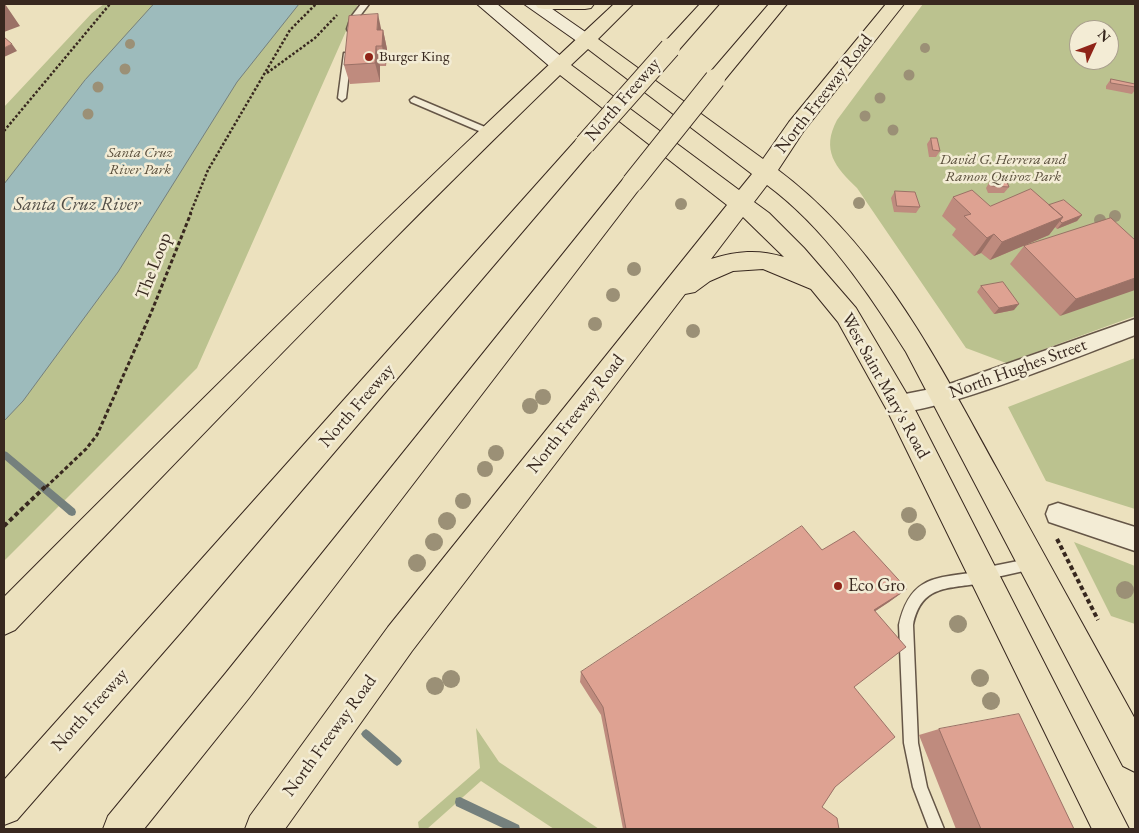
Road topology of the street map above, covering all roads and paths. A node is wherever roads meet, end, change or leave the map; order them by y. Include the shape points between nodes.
1 (110, 4) edge
2 (316, 4) edge
3 (374, 4) edge
4 (486, 4) edge
5 (533, 4) edge
6 (544, 4) edge
7 (585, 4) edge
8 (624, 4) edge
9 (710, 4) edge
10 (778, 4) edge
11 (783, 4) edge
12 (896, 4) edge
13 (364, 6) edge
14 (340, 10) dead end
15 (764, 20) junction
16 (349, 34) edge
17 (588, 40) junction
18 (348, 43) edge
19 (561, 66) junction
20 (264, 74) junction
21 (342, 98) dead end
22 (414, 100) dead end
23 (4, 131) edge
24 (489, 132) junction
25 (766, 171) junction
26 (741, 203) junction
27 (832, 296) junction
28 (664, 304) junction
29 (1135, 327) edge
30 (941, 396) junction
31 (898, 404) junction
32 (1056, 523) joint
33 (4, 526) edge
34 (1135, 539) edge
35 (1033, 564) junction
36 (984, 575) junction
37 (4, 619) edge
38 (170, 621) junction
39 (1099, 623) dead end
40 (237, 686) junction
41 (1135, 754) edge
42 (4, 791) edge
43 (4, 807) edge
44 (121, 829) edge
45 (134, 829) edge
46 (263, 829) edge
47 (936, 829) edge
48 (1111, 829) edge

1 - 23 path
2 - 20 path, The Loop via 290,30
3 - 13 lane
4 - 19 main road, West Saint Mary's Road
5 - 17 main road
6 - 7 main road
8 - 17 main road
9 - 38 main road, North Freeway, bridge
10 - 15 main road
11 - 15 main road
12 - 25 main road, North Freeway Road via 796,127
13 - 16 lane via 355,17
14 - 20 path via 315,38
15 - 40 main road, bridge via 632,182
17 - 19 main road
17 - 25 main road
18 - 21 lane
19 - 24 main road
19 - 26 main road, West Saint Mary's Road
20 - 33 path, The Loop via 208,170 151,313 97,435
22 - 24 lane
24 - 37 main road
25 - 26 main road, North Freeway Road
25 - 30 main road via 815,214 866,271 915,345
26 - 27 main road, West Saint Mary's Road via 785,242
26 - 28 main road, North Freeway Road
27 - 28 main road via 810,278 778,263 735,259 708,269
27 - 31 main road, West Saint Mary's Road via 865,343
28 - 46 main road, North Freeway Road via 400,639
29 - 30 street, North Hughes Street
30 - 31 street, North Hughes Street
30 - 35 main road
31 - 36 main road, West Saint Mary's Road
32 - 34 street
32 - 39 path
35 - 36 lane
35 - 41 main road
36 - 47 lane via 925,590 911,602 907,611 911,743 920,787
36 - 48 main road, West Saint Mary's Road
38 - 42 main road
38 - 43 main road, North Freeway
40 - 44 main road
40 - 45 main road

